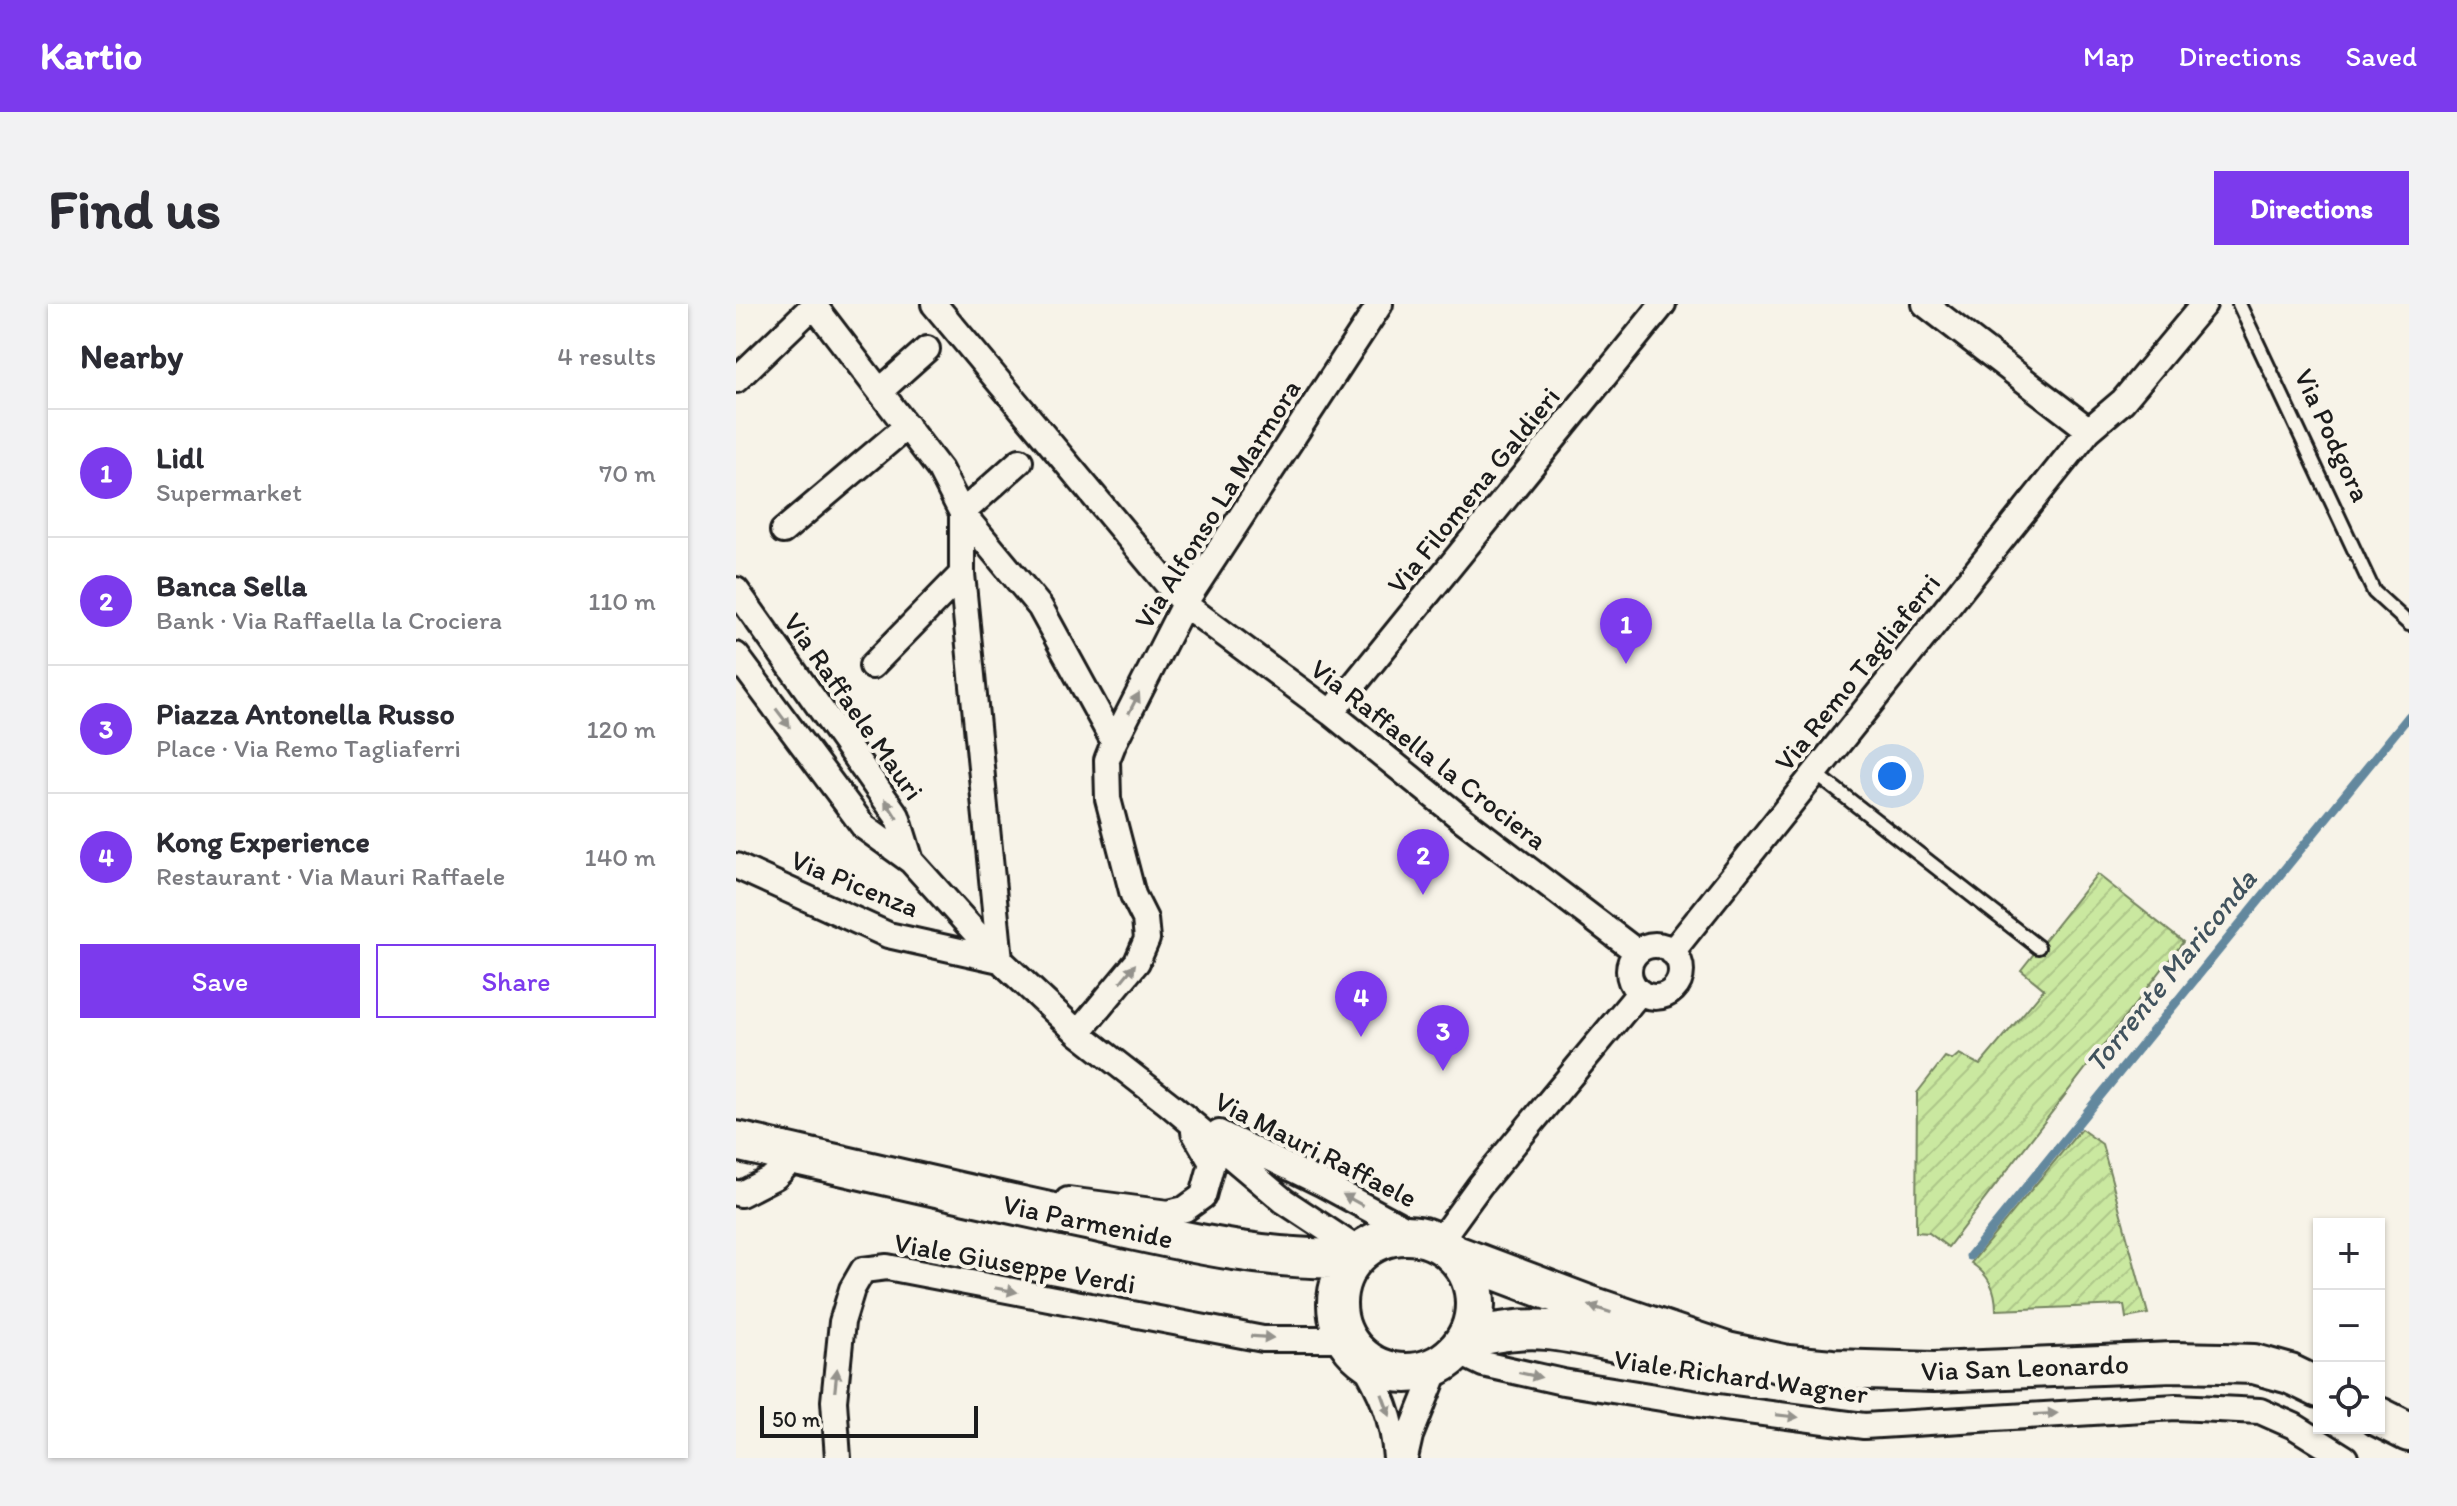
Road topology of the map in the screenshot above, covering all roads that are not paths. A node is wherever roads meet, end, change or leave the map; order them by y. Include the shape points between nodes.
1 (934, 304) edge
2 (1380, 304) edge
3 (1663, 304) edge
4 (1925, 304) edge
5 (2204, 304) edge
6 (2239, 304) edge
7 (814, 305) edge
8 (927, 349) dead end
9 (736, 380) edge
10 (880, 391) junction
11 (907, 426) junction
12 (2089, 430) junction
13 (1020, 461) dead end
14 (962, 513) junction
15 (783, 531) dead end
16 (962, 574) junction
17 (736, 590) edge
18 (1184, 604) junction
19 (2409, 624) edge
20 (736, 655) edge
21 (872, 666) dead end
22 (1331, 713) junction
23 (1114, 742) junction
24 (1815, 773) junction
25 (911, 861) junction
26 (736, 866) edge
27 (2038, 947) dead end
28 (1637, 952) junction
29 (1672, 952) junction
30 (1000, 960) junction
31 (1640, 992) junction
32 (1078, 1033) junction
33 (1184, 1116) junction
34 (736, 1141) edge
35 (797, 1155) junction
36 (736, 1193) edge
37 (962, 1194) junction
38 (1185, 1209) joint
39 (1438, 1245) junction
40 (1215, 1248) junction
41 (1358, 1255) junction
42 (1348, 1338) junction
43 (1454, 1351) junction
44 (1727, 1352) junction
45 (2313, 1385) edge
46 (2385, 1420) edge
47 (2409, 1432) edge
48 (838, 1458) edge
49 (1396, 1458) edge
50 (1405, 1458) edge
51 (2345, 1458) edge

1 - 18 street, Via Raffaella la Crociera
2 - 18 street, Via Alfonso La Marmora
3 - 22 street, Via Filomena Galdieri
4 - 12 street
5 - 12 street via 2123,401
6 - 19 lane, Via Podgora via 2374,592
7 - 9 street
7 - 10 street
8 - 10 street
10 - 11 street
11 - 14 street via 940,470
11 - 15 street
12 - 24 street, Via Remo Tagliaferri
13 - 14 street
14 - 16 street
14 - 23 street via 1040,607
16 - 21 street
16 - 30 street
25 -> 17 street, Via Raffaele Mauri via 897,816
18 - 22 street, Via Raffaella la Crociera
23 -> 18 street, Via Alfonso La Marmora
20 -> 25 street, Via Raffaele Mauri via 864,827
22 - 28 street, Via Raffaella la Crociera
32 -> 23 street, Via Alfonso La Marmora via 1137,962 1147,939 1108,799 1107,760
24 - 27 lane
24 - 29 street, Via Remo Tagliaferri
25 - 30 street, Via Raffaele Mauri
26 - 30 street, Via Picenza via 888,935
28 - 29 street via 1659,945
28 - 31 street via 1629,973
29 - 31 street via 1681,973 1675,987 1655,997
30 - 32 street, Via Mauri Raffaele
31 - 39 street via 1480,1185
32 - 33 street, Via Mauri Raffaele
33 - 38 street, Via Mauri Raffaele via 1212,1163 1203,1196
39 -> 33 street, Via Mauri Raffaele
33 - 41 street, Via Mauri Raffaele
34 - 35 main road, Via Parmenide
35 - 36 street via 776,1176
35 - 37 main road, Via Parmenide
37 - 38 street, Via Parmenide via 1075,1200 1168,1213
37 - 40 main road, Via Parmenide
39 - 41 main road via 1403,1235 1385,1238
39 - 43 main road via 1465,1268 1473,1285 1474,1312
44 -> 39 main road, Via San Leonardo via 1591,1306
40 - 41 main road, Via Parmenide via 1301,1258
40 - 42 main road, Via Parmenide via 1284,1271 1321,1290
41 - 42 main road via 1338,1289
42 - 43 main road via 1378,1367 1399,1373 1420,1372
48 -> 42 street, Viale Giuseppe Verdi via 834,1401 842,1322 863,1270 887,1267 1263,1339
42 -> 49 street via 1380,1389
43 - 44 main road, Via San Leonardo via 1516,1329 1654,1349
43 - 50 street via 1410,1436
43 -> 51 street, Viale Richard Wagner via 1483,1364 1563,1382 1864,1426 2176,1407 2260,1411
44 - 45 main road, Via San Leonardo via 1788,1365 1934,1372 2173,1362 2254,1364
46 - 47 main road

